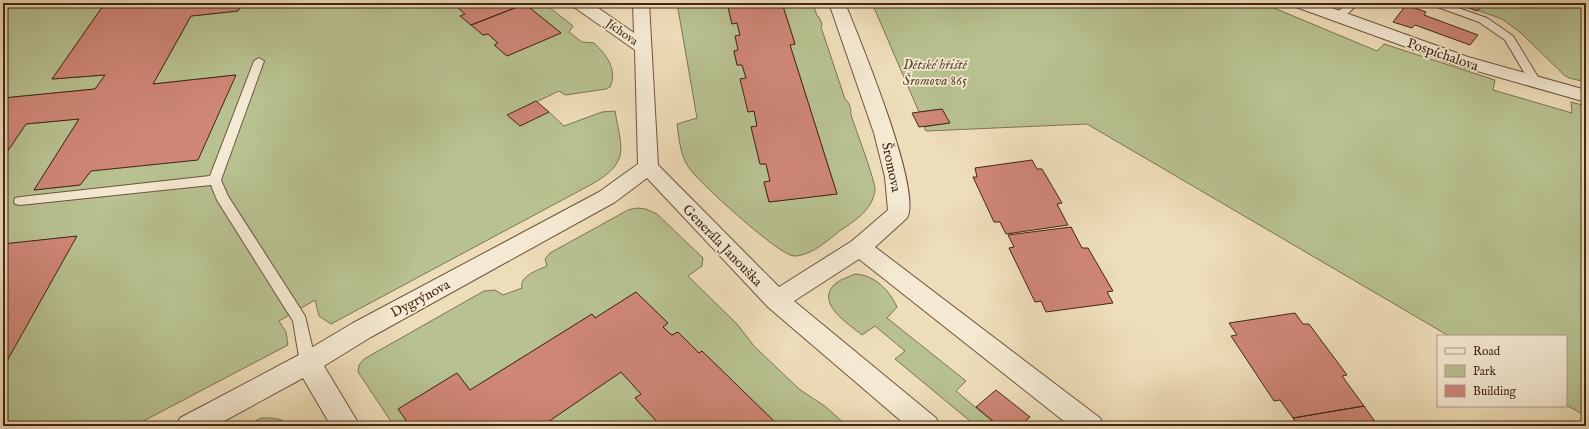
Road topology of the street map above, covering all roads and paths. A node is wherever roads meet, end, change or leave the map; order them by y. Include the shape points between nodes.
1 (580, 3) edge
2 (641, 3) edge
3 (837, 3) edge
4 (1302, 3) edge
5 (1354, 3) edge
6 (1435, 3) edge
7 (1338, 17) junction
8 (644, 48) junction
9 (259, 61) dead end
10 (1535, 82) junction
11 (1586, 96) edge
12 (648, 167) junction
13 (215, 180) junction
14 (20, 201) dead end
15 (860, 247) junction
16 (777, 300) junction
17 (308, 363) junction
18 (190, 426) edge
19 (346, 426) edge
20 (926, 426) edge
21 (1090, 426) edge

1 - 8 street, Jíchova
2 - 8 street
3 - 15 street, Šromova via 884,133 896,177 899,202 899,213
4 - 7 street, Pospíchalova
5 - 7 lane
6 - 10 lane via 1483,20 1509,38
7 - 10 street, Pospíchalova via 1462,61
8 - 12 street
9 - 13 lane
10 - 11 street, Pospíchalova
12 - 16 street, Generála Janouška
12 - 17 street, Dygrýnova via 607,197 362,330
13 - 14 lane
13 - 17 lane via 222,198 300,320
15 - 16 street, Šromova
15 - 21 street
16 - 20 street, Generála Janouška
17 - 18 street, Dygrýnova
17 - 19 street

